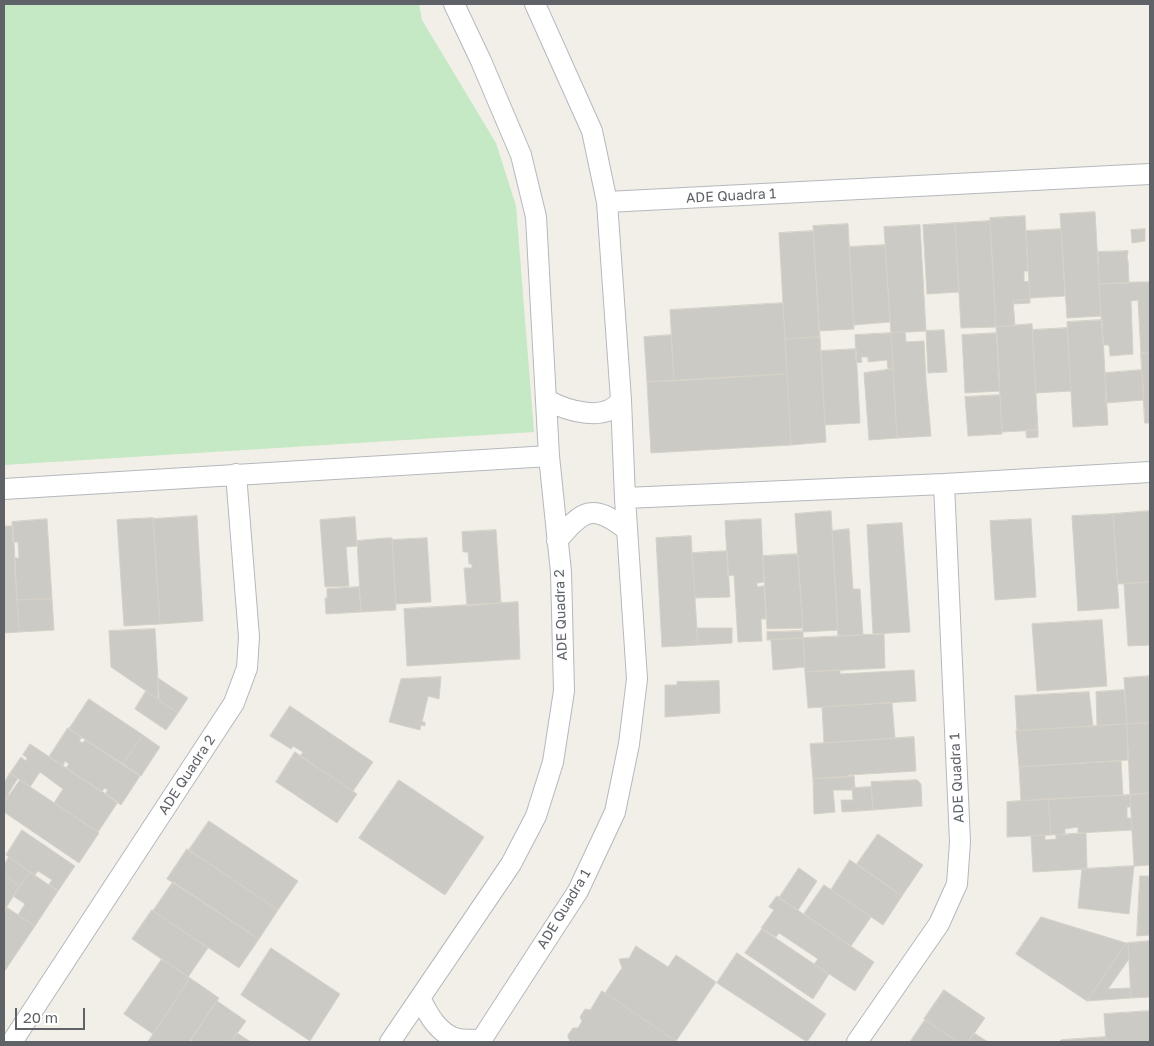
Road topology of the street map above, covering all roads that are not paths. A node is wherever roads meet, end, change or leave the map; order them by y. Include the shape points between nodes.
1 (454, 4) edge
2 (535, 4) edge
3 (1150, 174) edge
4 (607, 202) junction
5 (547, 400) junction
6 (621, 400) junction
7 (549, 456) junction
8 (1150, 472) edge
9 (236, 474) junction
10 (944, 484) junction
11 (4, 489) edge
12 (625, 498) junction
13 (627, 530) junction
14 (557, 541) junction
15 (420, 998) junction
16 (4, 1036) edge
17 (481, 1041) edge
18 (13, 1042) edge
19 (390, 1042) edge
20 (857, 1042) edge

1 - 5 street, ADE Quadra 2 via 522,155 536,217
2 - 4 street via 592,131
3 - 4 street, ADE Quadra 1
4 - 6 street, ADE Quadra 1
5 - 6 street via 559,407 589,413 608,410
5 - 7 street, ADE Quadra 2
6 - 12 street, ADE Quadra 1
7 - 9 street
7 - 14 street, ADE Quadra 2
8 - 10 street
9 - 11 street
9 - 18 street, ADE Quadra 2 via 249,637 247,668 234,703
10 - 12 street
10 - 20 street, ADE Quadra 1 via 960,842 957,884 939,924
12 - 13 street, ADE Quadra 1
13 - 14 street via 610,517 600,513 587,514 573,522
13 - 17 street, ADE Quadra 1 via 637,679 630,744 615,812 578,891
14 - 15 street, ADE Quadra 2 via 564,691 553,762 536,816 511,864
15 - 17 street via 430,1017 442,1030 456,1039
15 - 19 street, ADE Quadra 2
16 - 18 street, ADE Quadra 2

